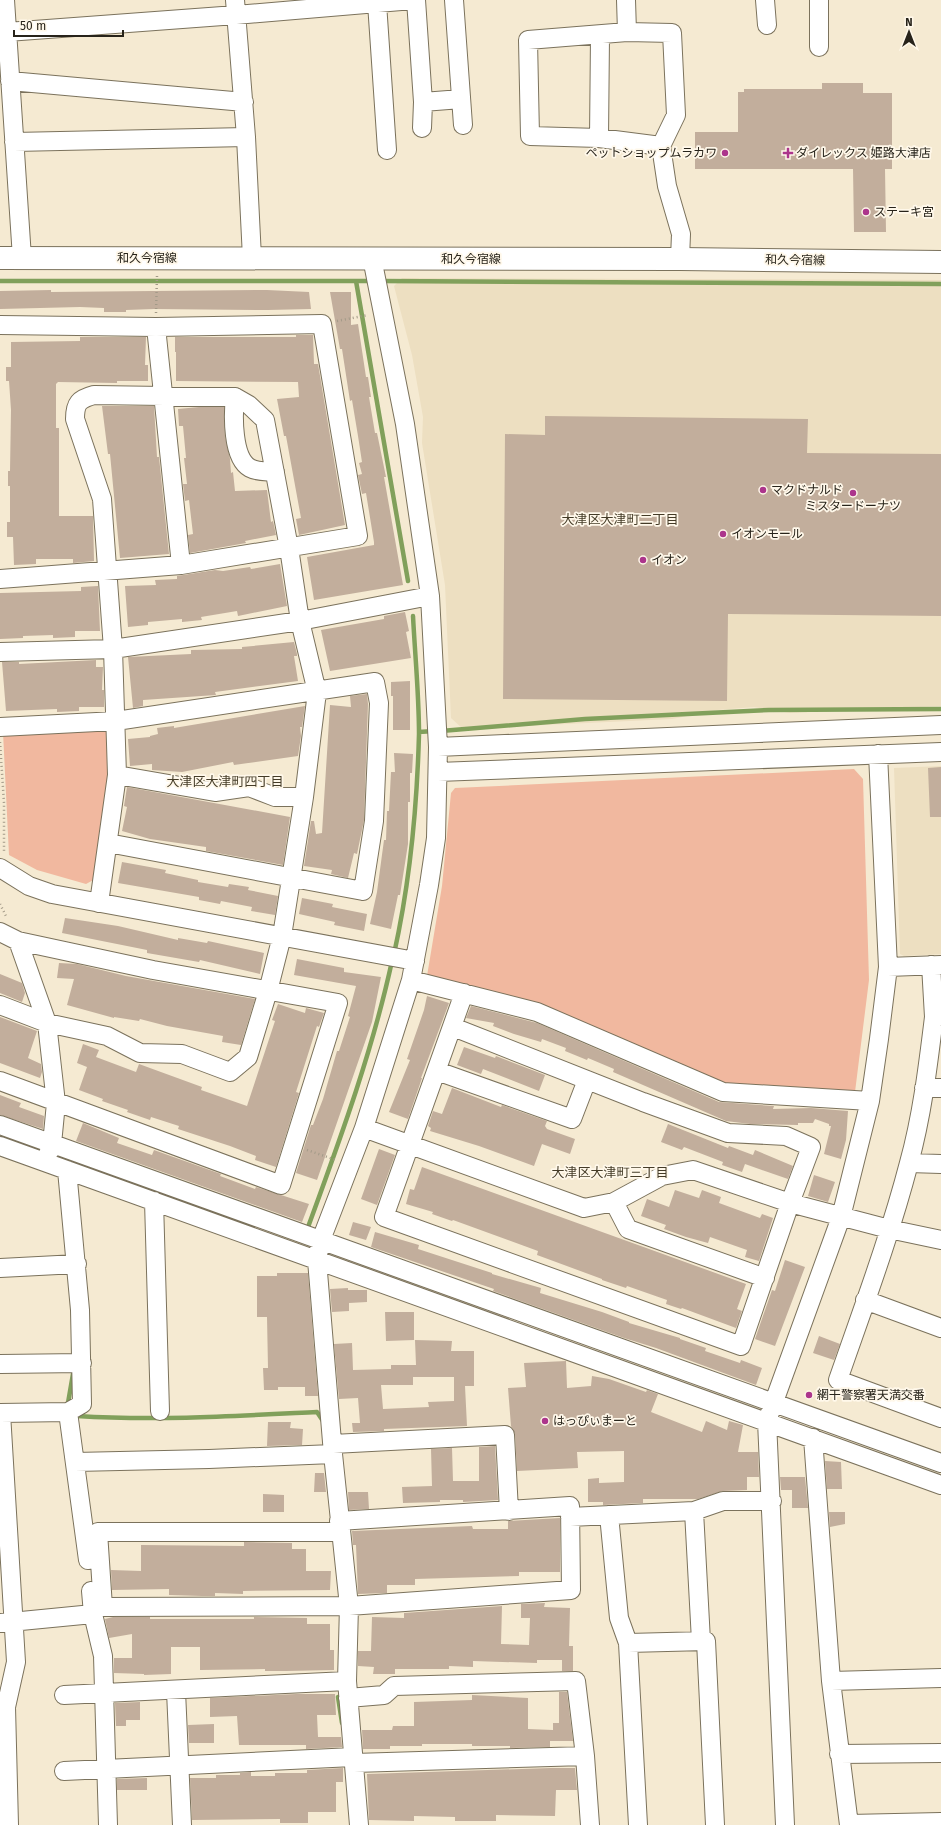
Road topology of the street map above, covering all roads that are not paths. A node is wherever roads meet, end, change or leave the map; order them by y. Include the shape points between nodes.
1 (5, 0) edge
2 (413, 0) edge
3 (416, 0) edge
4 (454, 0) edge
5 (626, 0) edge
6 (765, 0) edge
7 (819, 0) edge
8 (347, 3) edge
9 (377, 3) junction
10 (235, 8) edge
11 (767, 25) dead end
12 (7, 32) junction
13 (627, 32) junction
14 (600, 36) junction
15 (819, 47) dead end
16 (10, 80) junction
17 (461, 99) junction
18 (244, 102) junction
19 (423, 102) junction
20 (463, 124) dead end
21 (422, 128) dead end
22 (246, 137) junction
23 (599, 138) junction
24 (14, 142) junction
25 (661, 146) junction
26 (386, 150) dead end
27 (0, 258) edge
28 (22, 258) junction
29 (252, 258) junction
30 (372, 258) junction
31 (680, 259) junction
32 (941, 262) edge
33 (0, 325) edge
34 (156, 327) junction
35 (163, 395) junction
36 (235, 397) junction
37 (275, 472) junction
38 (289, 548) junction
39 (182, 565) junction
40 (108, 571) junction
41 (0, 579) edge
42 (430, 596) junction
43 (300, 621) junction
44 (113, 649) junction
45 (0, 652) edge
46 (317, 692) junction
47 (116, 721) junction
48 (941, 724) edge
49 (0, 727) edge
50 (438, 747) junction
51 (941, 752) edge
52 (878, 754) junction
53 (438, 772) junction
54 (117, 775) junction
55 (304, 797) junction
56 (108, 843) junction
57 (2, 862) edge
58 (291, 876) junction
59 (99, 903) junction
60 (0, 932) edge
61 (282, 936) junction
62 (18, 941) junction
63 (415, 962) junction
64 (936, 965) edge
65 (888, 967) junction
66 (411, 980) junction
67 (268, 991) junction
68 (464, 993) junction
69 (0, 1005) edge
70 (937, 1016) edge
71 (47, 1023) junction
72 (453, 1027) junction
73 (437, 1070) junction
74 (587, 1080) junction
75 (0, 1081) edge
76 (933, 1088) edge
77 (870, 1101) junction
78 (56, 1103) junction
79 (0, 1125) edge
80 (364, 1128) junction
81 (52, 1144) junction
82 (410, 1145) junction
83 (0, 1146) edge
84 (45, 1162) junction
85 (909, 1163) junction
86 (941, 1164) edge
87 (67, 1170) junction
88 (154, 1201) junction
89 (614, 1202) junction
90 (790, 1203) junction
91 (841, 1217) junction
92 (889, 1229) junction
93 (320, 1240) junction
94 (941, 1240) edge
95 (317, 1260) junction
96 (77, 1264) junction
97 (0, 1268) edge
98 (764, 1278) junction
99 (866, 1300) junction
100 (941, 1328) edge
101 (82, 1363) junction
102 (0, 1364) edge
103 (774, 1403) junction
104 (75, 1408) junction
105 (160, 1411) dead end
106 (0, 1414) edge
107 (941, 1418) edge
108 (767, 1421) junction
109 (813, 1438) junction
110 (333, 1449) junction
111 (75, 1462) junction
112 (941, 1463) edge
113 (941, 1485) edge
114 (772, 1500) junction
115 (509, 1511) junction
116 (694, 1511) junction
117 (609, 1515) junction
118 (570, 1517) junction
119 (340, 1526) junction
120 (349, 1606) junction
121 (93, 1614) junction
122 (6, 1622) edge
123 (701, 1641) junction
124 (628, 1643) junction
125 (941, 1678) edge
126 (831, 1681) junction
127 (348, 1690) junction
128 (176, 1691) junction
129 (104, 1694) junction
130 (64, 1695) dead end
131 (3, 1707) edge
132 (941, 1753) edge
133 (839, 1754) junction
134 (585, 1756) junction
135 (354, 1760) junction
136 (179, 1766) junction
137 (107, 1770) junction
138 (64, 1771) dead end
139 (4, 1787) edge
140 (941, 1822) edge
141 (9, 1825) edge
142 (108, 1825) edge
143 (182, 1825) edge
144 (359, 1825) edge
145 (590, 1825) edge
146 (638, 1825) edge
147 (715, 1825) edge
148 (785, 1825) edge
149 (849, 1825) edge

1 - 12 street
2 - 9 street
3 - 19 street
4 - 17 street
5 - 13 street
6 - 11 street
7 - 15 street
8 - 9 street
8 - 10 street
9 - 26 street
10 - 12 street
10 - 18 street
12 - 16 street
13 - 14 street
13 - 25 street via 672,33 676,115
14 - 23 street
14 - 23 street via 528,40 530,136
16 - 18 street
16 - 24 street
17 - 19 street
17 - 20 street
18 - 22 street
19 - 21 street
22 - 24 street
22 - 29 street
23 - 25 street
24 - 28 street
25 - 31 street via 667,186 681,234
27 - 28 main road, 和久今宿線
28 - 29 main road, 和久今宿線
29 - 30 main road, 和久今宿線
30 - 31 main road, 和久今宿線
30 - 42 street via 405,424
31 - 32 main road, 和久今宿線
33 - 34 street
34 - 35 street
34 - 38 street via 322,324 358,536
35 - 36 street
35 - 39 street
35 - 40 street via 94,395 83,398 75,408 75,419 102,499
36 - 37 street via 265,420
36 - 37 street via 233,413 240,459 250,468
37 - 38 street
38 - 39 street
38 - 43 street
39 - 40 street
40 - 41 street
40 - 44 street
42 - 43 street
42 - 50 street
43 - 44 street
43 - 46 street
44 - 45 street
44 - 47 street
46 - 47 street
46 - 55 street
46 - 58 street via 375,682 379,703 374,822 363,891
47 - 49 street
47 - 54 street
48 - 50 street
50 - 53 street
51 - 52 street
52 - 53 street
52 - 65 street
53 - 63 street via 436,838
54 - 55 street via 215,792 248,787 275,797
54 - 56 street
55 - 58 street
56 - 58 street
56 - 59 street
57 - 59 street via 29,886 52,894
58 - 61 street
59 - 61 street
60 - 62 street
61 - 63 street
61 - 67 street
62 - 67 street
62 - 71 street
63 - 66 street
64 - 65 street
64 - 70 street
65 - 77 street
66 - 68 street
66 - 80 street
67 - 71 street via 248,1057 230,1072 182,1054 140,1053 107,1036
67 - 78 street via 338,1003 281,1185
68 - 72 street
68 - 77 street via 536,1012 723,1092
69 - 71 street
70 - 76 street
71 - 78 street
72 - 73 street
72 - 74 street
73 - 74 street via 572,1119
73 - 82 street
74 - 90 street via 728,1133 786,1136 811,1147
75 - 78 street
76 - 85 street
77 - 91 street
78 - 81 street
79 - 81 street
80 - 82 street
80 - 93 street
81 - 84 street
81 - 93 street
82 - 89 street via 584,1208
82 - 98 street via 384,1217 741,1346
83 - 84 street
84 - 87 street
85 - 86 street
85 - 92 street
87 - 88 street
87 - 96 street
88 - 95 street
88 - 105 street
89 - 90 street via 662,1176 692,1170
89 - 98 street via 628,1229
90 - 91 street
90 - 98 street
91 - 92 street
91 - 103 street
92 - 94 street
92 - 99 street
93 - 95 street
93 - 103 street
95 - 108 street
95 - 110 street
96 - 97 street
96 - 101 street
99 - 100 street
99 - 107 street via 838,1380
101 - 102 street
101 - 104 street
103 - 108 street
103 - 112 street
104 - 106 street
104 - 111 street
106 - 122 street
108 - 109 street
108 - 114 street
109 - 113 street
109 - 126 street
110 - 111 street via 209,1459
110 - 115 street via 505,1435
110 - 119 street
111 - 121 street
114 - 116 street via 723,1501
114 - 148 street
115 - 118 street via 570,1506
115 - 119 street
116 - 117 street
116 - 123 street
117 - 118 street
117 - 124 street via 619,1618
118 - 120 street via 571,1590
119 - 120 street
119 - 120 street via 98,1532 103,1607
120 - 127 street
121 - 122 street
121 - 129 street via 103,1656
122 - 131 street via 16,1662
123 - 124 street
123 - 147 street via 706,1641
124 - 146 street
125 - 126 street
126 - 133 street
127 - 128 street
127 - 134 street via 384,1695 394,1686 576,1681
127 - 135 street
128 - 129 street
128 - 136 street
129 - 130 street
129 - 137 street
131 - 139 street
132 - 133 street
133 - 149 street
134 - 135 street
134 - 145 street
135 - 136 street
135 - 144 street
136 - 137 street
136 - 143 street
137 - 138 street
137 - 142 street
139 - 141 street
140 - 149 street

